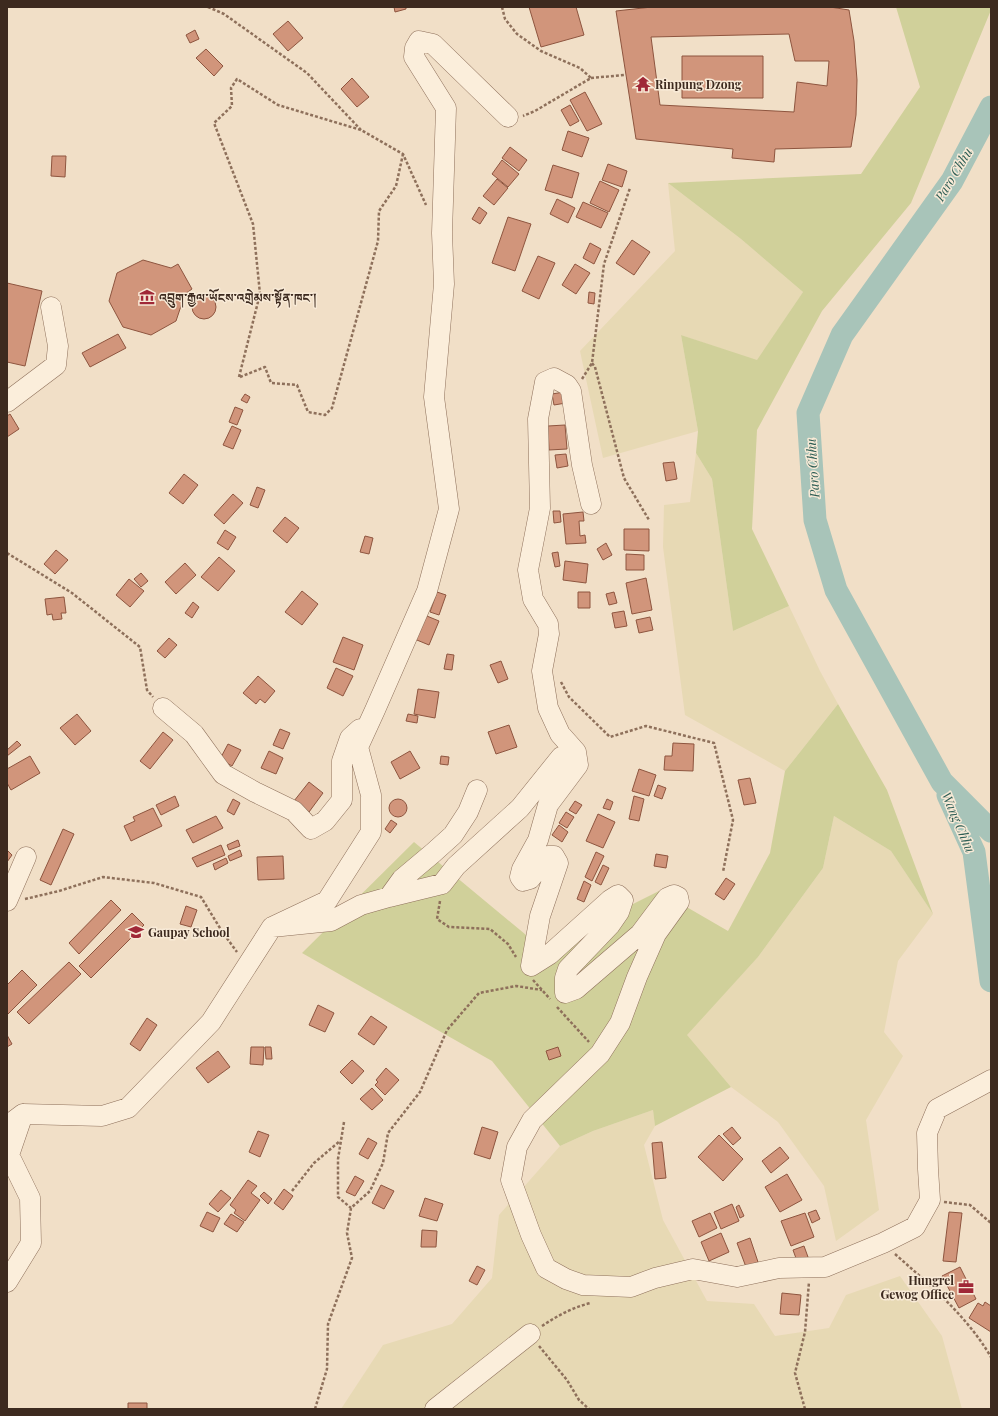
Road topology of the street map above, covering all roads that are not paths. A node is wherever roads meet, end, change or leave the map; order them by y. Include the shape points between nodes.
1 (508, 117) road end
2 (51, 308) dead end
3 (7, 402) edge
4 (591, 504) dead end
5 (163, 708) road end
6 (376, 710) junction
7 (576, 752) junction
8 (477, 790) dead end
9 (26, 857) dead end
10 (389, 897) junction
11 (14, 900) edge
12 (272, 927) junction
13 (991, 1080) edge
14 (15, 1120) edge
15 (7, 1282) edge
16 (530, 1334) road end
17 (435, 1409) edge

1 - 6 street via 433,44 419,41 414,56 446,108 442,233 444,284 434,397 449,509 427,591
2 - 3 street via 58,346 56,365
4 - 7 street via 582,465 571,391 567,385 554,378 545,382 538,419 540,508 528,570 533,599 548,624 550,634 542,671 548,708 560,734
5 - 6 street via 194,734 223,774 294,811 311,829 325,821 342,800 342,761 350,738 364,726
6 - 12 street via 358,746 371,795 371,832 327,901
7 - 10 street via 561,757 520,808 456,866 442,884
7 - 13 street via 578,765 548,805 538,840 520,877 523,882 530,879 548,856 554,856 558,863 540,916 528,968 550,954 618,895 623,900 619,912 568,969 553,995 576,988 640,934 667,898 674,895 678,897 679,902 656,934 620,1023 600,1054 532,1120 517,1147 511,1180 546,1268 583,1285 631,1287 693,1269 736,1277 780,1268 825,1267 915,1226 930,1200 927,1133 937,1109
8 - 10 street via 468,812 453,835 402,879
9 - 11 street
10 - 12 street via 361,905 331,921
12 - 14 street via 211,1022 128,1108 102,1116
14 - 15 street via 10,1155 30,1198 31,1243
16 - 17 street

